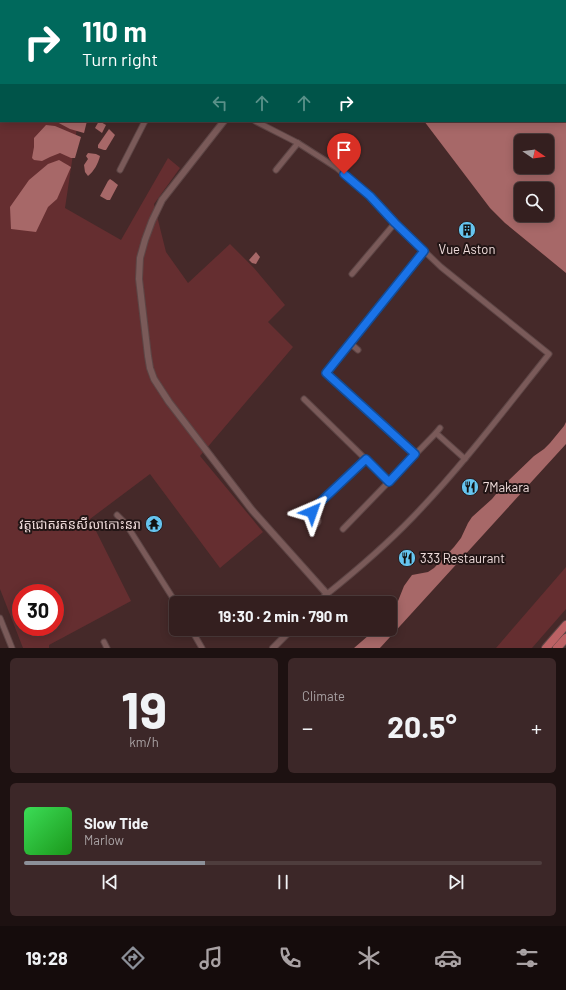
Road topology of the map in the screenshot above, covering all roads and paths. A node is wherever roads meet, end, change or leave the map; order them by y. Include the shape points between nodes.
1 (144, 122) edge
2 (223, 122) edge
3 (257, 122) edge
4 (298, 143) junction
5 (120, 170) dead end
6 (276, 170) dead end
7 (395, 223) junction
8 (424, 251) junction
9 (352, 274) dead end
10 (350, 343) junction
11 (358, 350) dead end
12 (304, 399) dead end
13 (440, 428) dead end
14 (436, 433) junction
15 (415, 454) junction
16 (366, 459) junction
17 (465, 459) junction
18 (389, 482) junction
19 (117, 515) dead end
20 (343, 529) dead end
21 (312, 530) dead end
22 (328, 594) joint
23 (172, 596) edge
24 (0, 618) edge
25 (566, 625) edge
26 (195, 636) edge
27 (285, 636) edge
28 (566, 638) edge
29 (104, 642) dead end
30 (12, 648) edge
31 (107, 648) edge
32 (202, 648) edge
33 (274, 648) edge
34 (546, 648) edge
35 (557, 648) edge

1 - 5 street
2 - 22 street via 162,200 145,240 140,258 139,279 150,368 168,402 252,510
3 - 4 street
4 - 6 street
4 - 7 street via 351,179
7 - 8 street
7 - 9 street
8 - 10 street
8 - 17 street via 440,267 549,354
10 - 11 street
10 - 15 street via 326,373
12 - 16 street
13 - 14 street
14 - 15 street
14 - 17 street
15 - 18 street
16 - 18 street
16 - 21 street via 313,509 312,512 318,522
17 - 22 street via 398,532
18 - 20 street
19 - 23 street via 126,524
24 - 30 street
25 - 34 main road
26 - 32 street
27 - 33 street
28 - 35 main road
29 - 31 street

